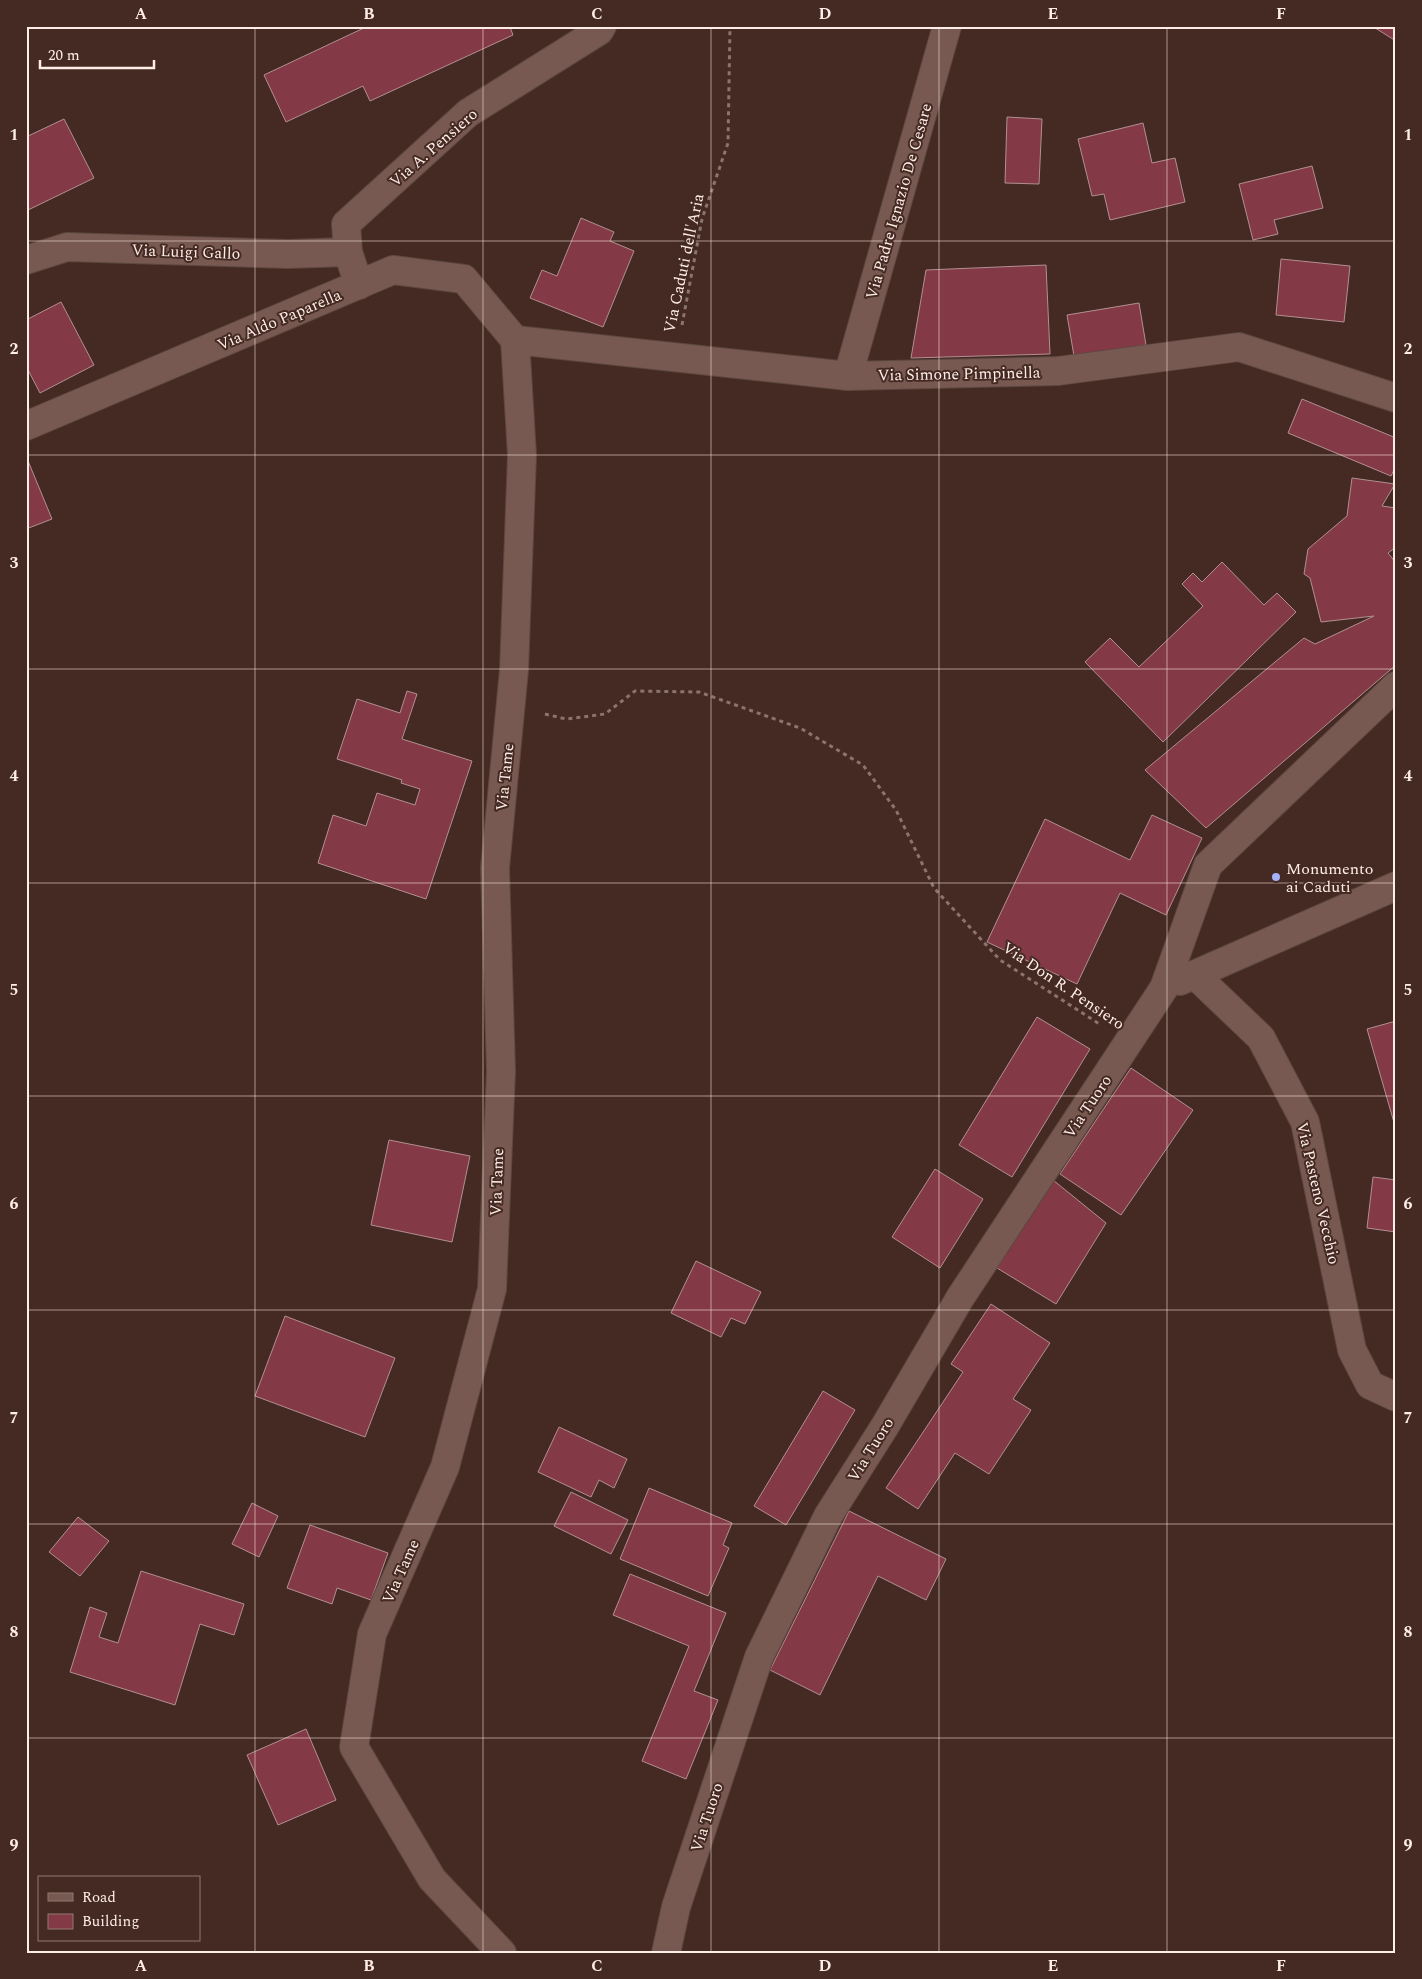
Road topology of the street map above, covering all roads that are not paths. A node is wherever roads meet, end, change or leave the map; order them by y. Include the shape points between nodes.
1 (602, 26) edge
2 (947, 26) edge
3 (348, 252) junction
4 (26, 260) edge
5 (359, 284) junction
6 (515, 340) junction
7 (848, 376) junction
8 (1396, 398) edge
9 (26, 426) edge
10 (1396, 686) edge
11 (1396, 886) edge
12 (1195, 975) junction
13 (1164, 988) junction
14 (1396, 1397) edge
15 (502, 1953) edge
16 (666, 1953) edge

1 - 3 street, Via A. Pensiero via 599,31 468,114 346,224
2 - 7 street, Via Padre Ignazio De Cesare
3 - 4 street, Via Luigi Gallo via 288,254 68,247
3 - 5 street, Via A. Pensiero
5 - 6 street, Via Aldo Paparella via 393,270 464,279
5 - 9 street, Via Aldo Paparella
6 - 7 street, Via Simone Pimpinella
6 - 15 street, Via Tame via 522,455 514,670 495,868 501,1071 492,1289 445,1467 372,1634 354,1747 432,1878
7 - 8 street, Via Simone Pimpinella via 1058,371 1239,347
10 - 13 street, Via Tuoro via 1208,865
11 - 12 street
12 - 13 street
12 - 14 street, Via Pasteno Vecchio via 1261,1038 1305,1122 1352,1350 1370,1385
13 - 16 street, Via Tuoro via 960,1298 828,1516 759,1657 676,1907

